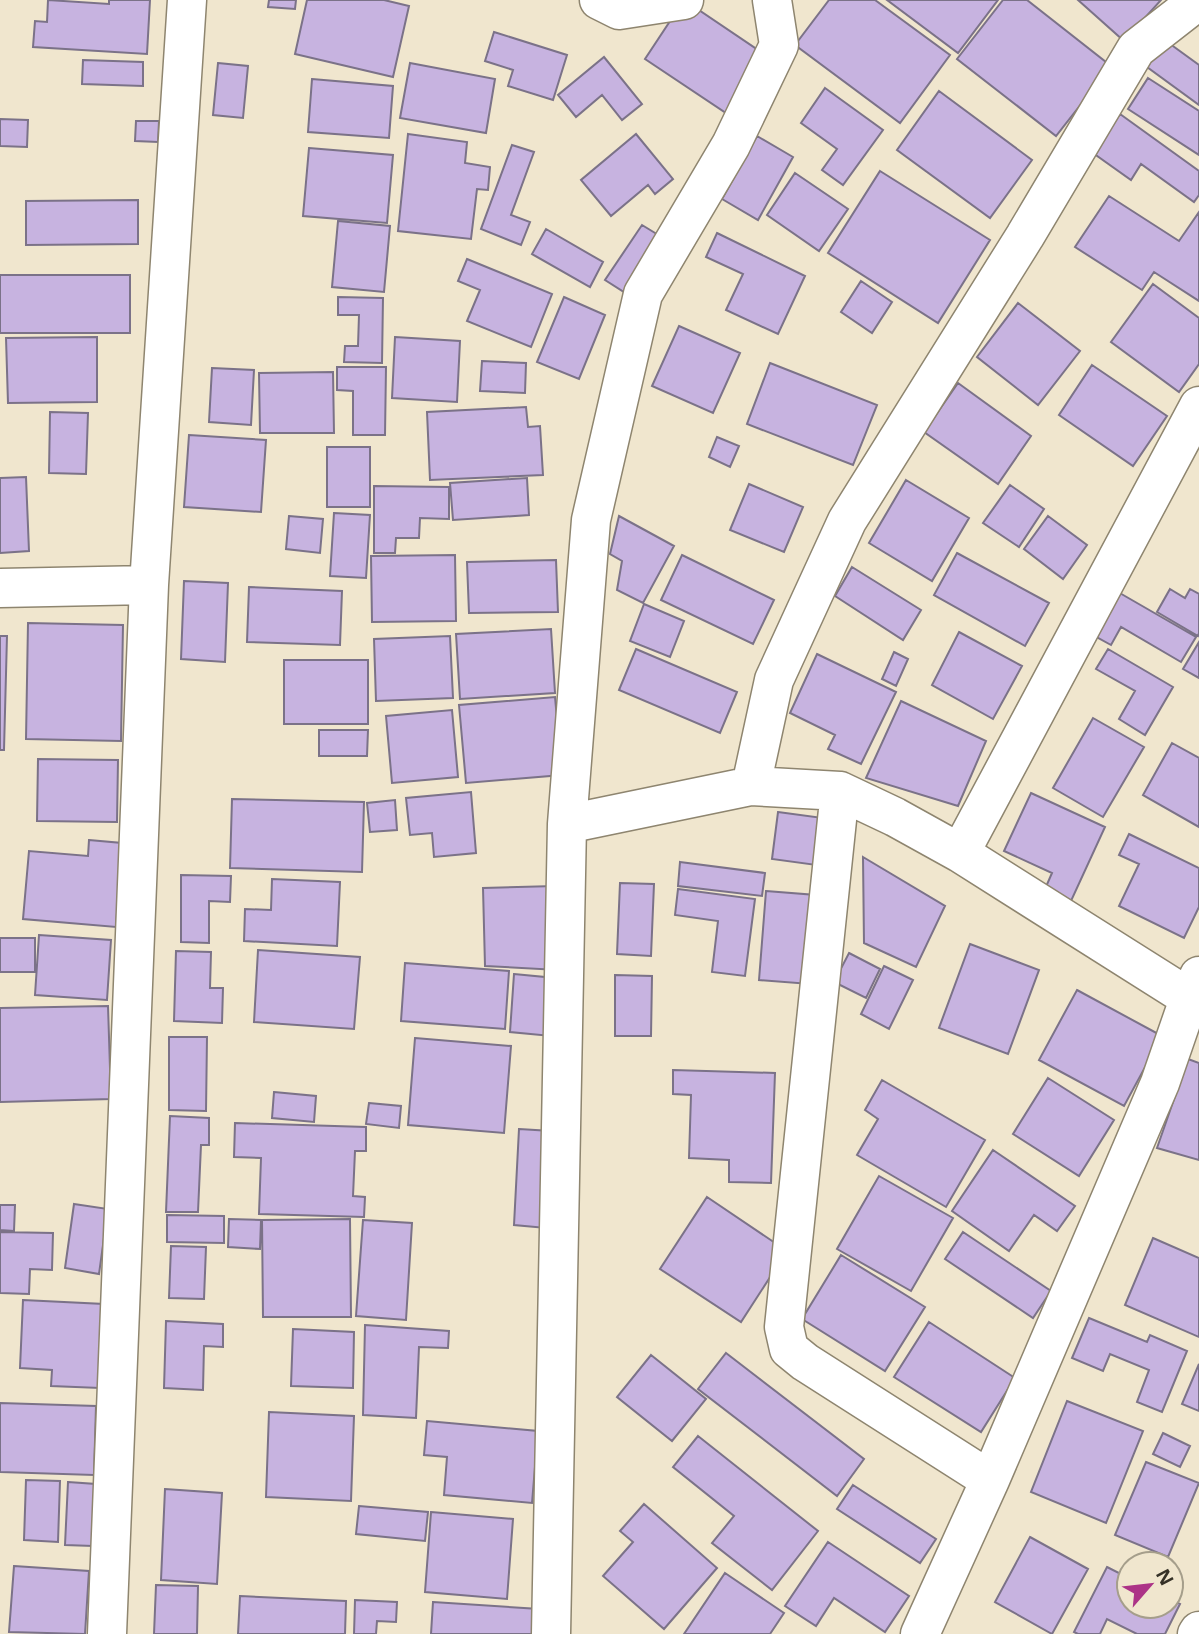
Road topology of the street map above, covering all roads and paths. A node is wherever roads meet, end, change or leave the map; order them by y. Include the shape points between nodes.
1 (187, 0) edge
2 (684, 0) edge
3 (772, 0) edge
4 (1199, 0) edge
5 (613, 3) edge
6 (1199, 406) edge
7 (149, 585) junction
8 (0, 588) edge
9 (751, 786) junction
10 (840, 791) junction
11 (567, 824) junction
12 (960, 853) junction
13 (1196, 993) edge
14 (990, 1480) junction
15 (107, 1634) edge
16 (551, 1634) edge
17 (920, 1634) edge

1 - 7 street
2 - 5 street
3 - 11 street via 779,45 731,145 643,294 591,520
4 - 9 street via 1136,49 846,521 774,680
6 - 12 street
7 - 8 street
7 - 15 street
9 - 10 street
9 - 11 street
10 - 12 street
10 - 14 street via 785,1327 789,1349
11 - 16 street
12 - 13 street
13 - 14 street
14 - 17 street

